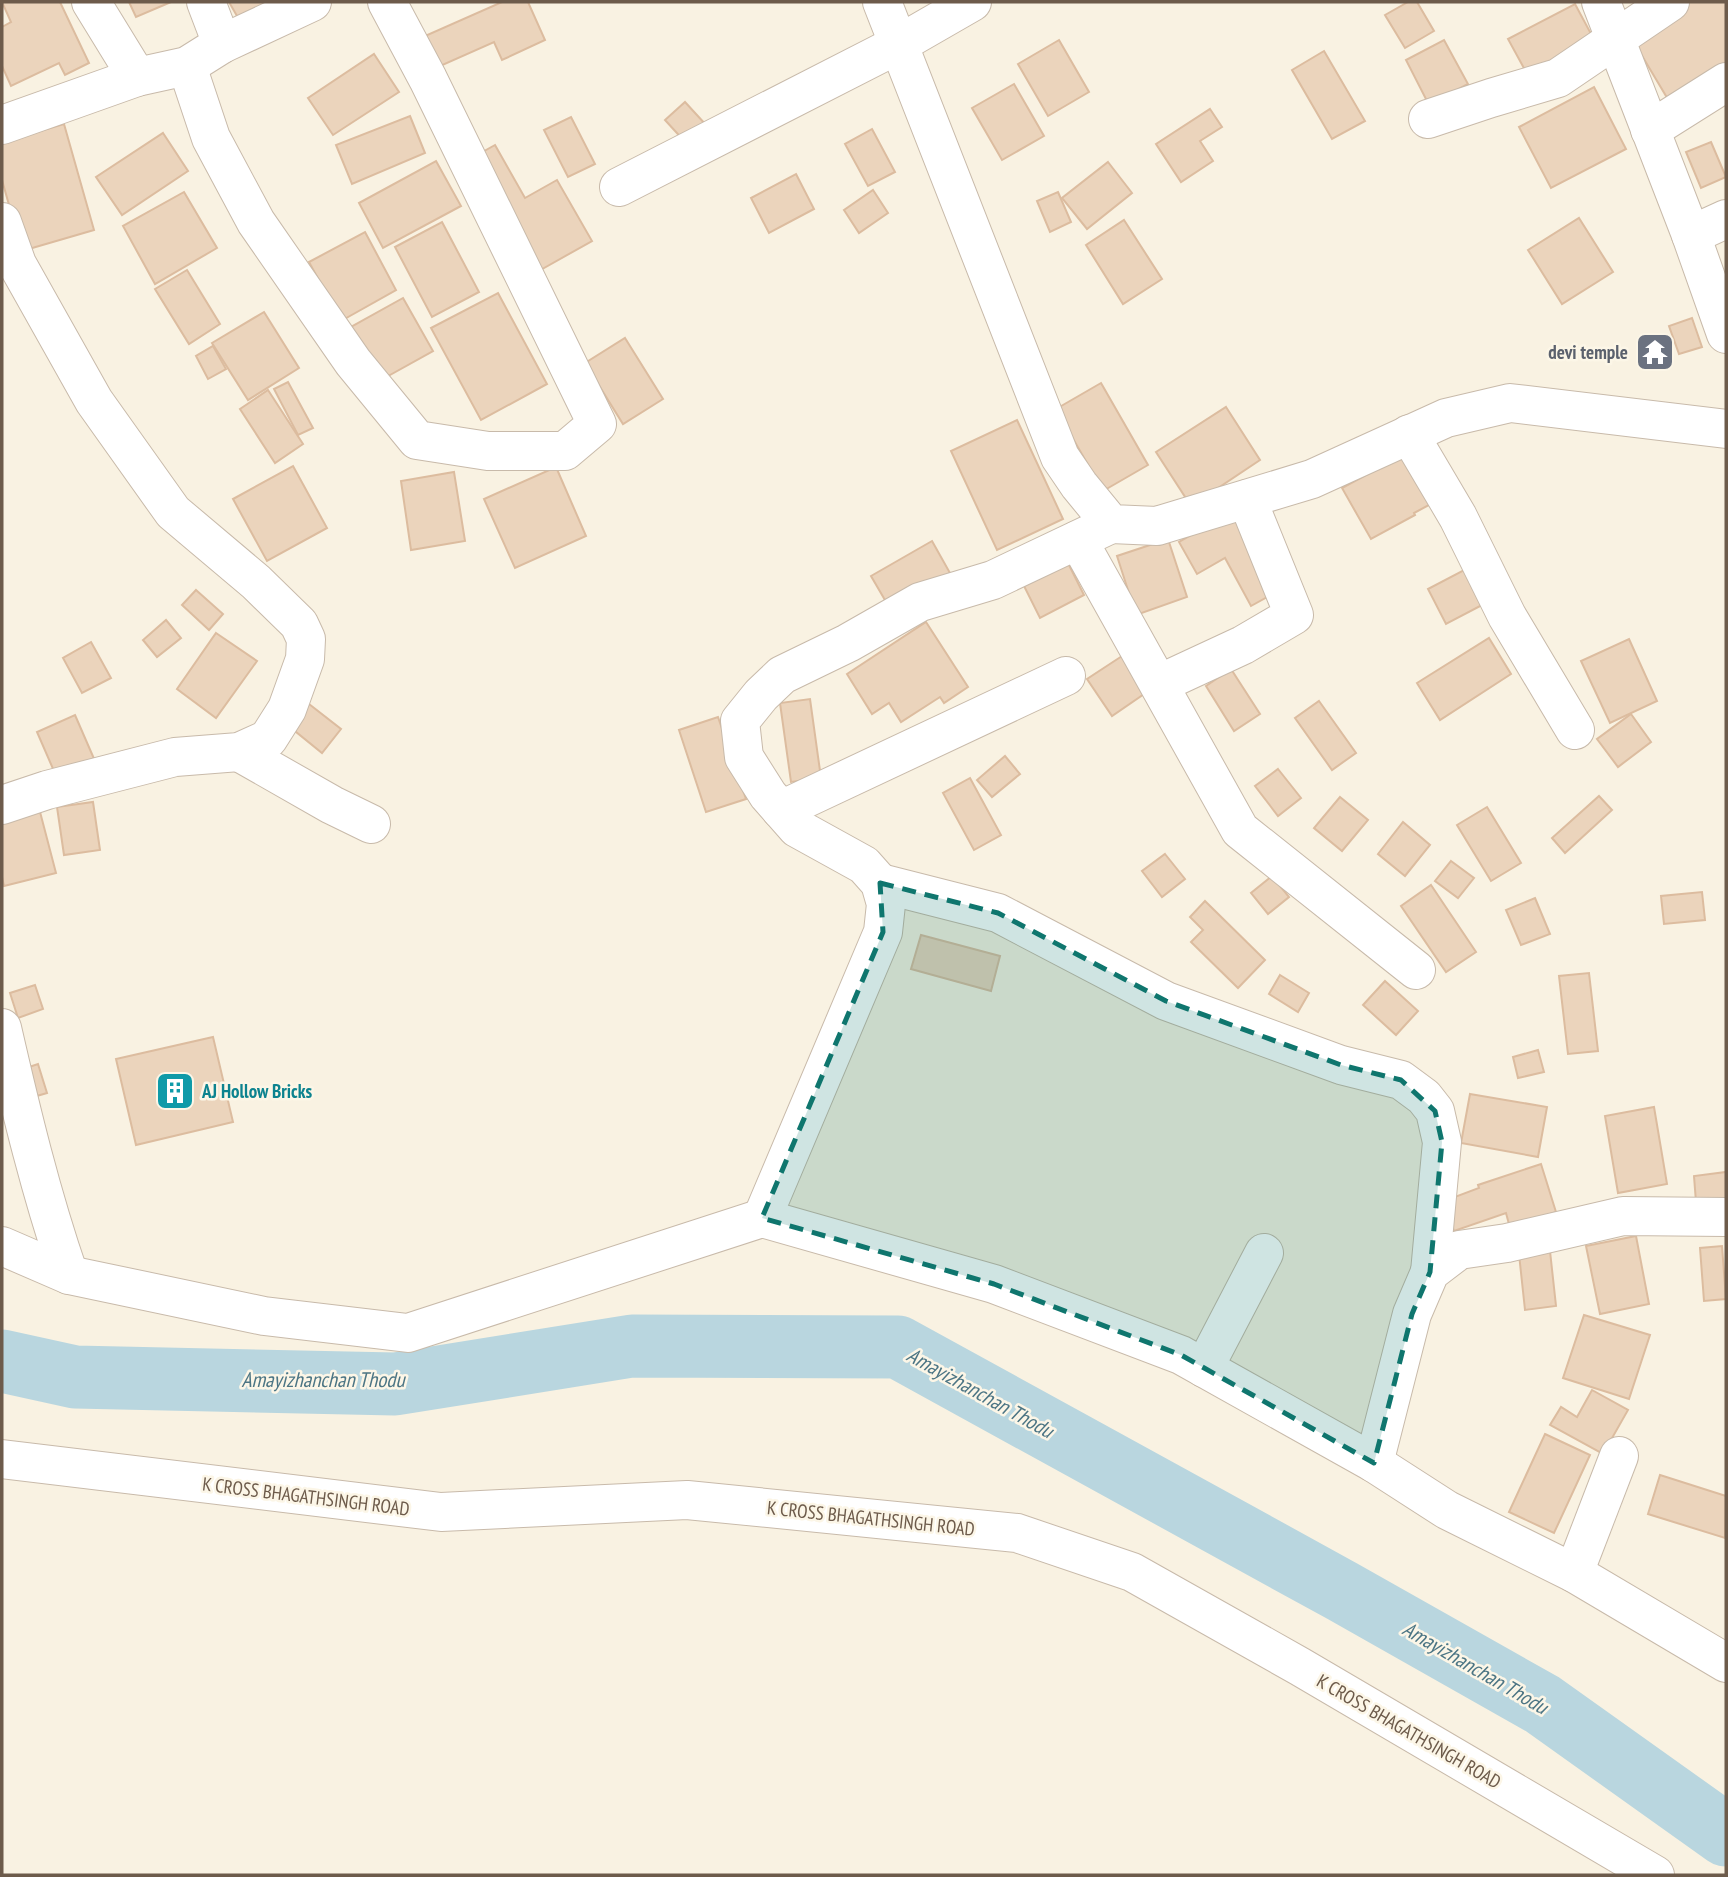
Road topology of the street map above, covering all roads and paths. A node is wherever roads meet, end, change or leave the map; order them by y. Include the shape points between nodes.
1 (91, 2) edge
2 (206, 2) edge
3 (312, 2) edge
4 (387, 2) edge
5 (882, 2) edge
6 (972, 2) edge
7 (1601, 2) edge
8 (1670, 2) edge
9 (1615, 40) junction
10 (222, 44) junction
11 (899, 44) junction
12 (187, 66) junction
13 (137, 77) junction
14 (1726, 82) edge
15 (1429, 119) dead end
16 (2, 125) edge
17 (1650, 130) junction
18 (619, 187) dead end
19 (1726, 219) edge
20 (2, 222) edge
21 (1691, 235) junction
22 (1726, 334) edge
23 (1726, 429) edge
24 (1409, 434) junction
25 (1247, 499) junction
26 (1094, 532) junction
27 (1066, 676) dead end
28 (1159, 684) junction
29 (1575, 730) dead end
30 (239, 752) junction
31 (2, 805) edge
32 (781, 810) junction
33 (371, 824) dead end
34 (880, 883) junction
35 (1416, 970) dead end
36 (2, 1028) edge
37 (1726, 1217) edge
38 (761, 1219) junction
39 (2, 1245) edge
40 (1264, 1253) dead end
41 (1430, 1272) junction
42 (69, 1275) junction
43 (1204, 1368) junction
44 (1619, 1456) dead end
45 (2, 1459) edge
46 (1374, 1463) junction
47 (1574, 1573) junction
48 (1726, 1663) edge
49 (1655, 1875) edge

1 - 13 street
2 - 10 street
3 - 10 street
4 - 12 street via 597,424 565,451 488,451 416,440 353,362 256,222 211,138
5 - 11 street
6 - 11 street
7 - 9 street
8 - 9 street
9 - 15 street via 1558,78
9 - 17 street
10 - 12 street
11 - 18 street
11 - 26 street via 1060,457 1079,485
12 - 13 street
13 - 16 street
14 - 17 street
17 - 21 street
19 - 21 street
20 - 30 street via 17,264 94,401 173,512 256,582 299,624 306,639 305,659 287,709 268,740
21 - 22 street
23 - 24 street via 1510,403 1446,418
24 - 25 street via 1312,479
24 - 29 street via 1458,517 1507,616
25 - 26 street via 1157,526
25 - 28 street via 1294,615 1243,645
26 - 28 street
26 - 32 street via 993,580 920,602 782,675 740,721 744,757
27 - 32 street
28 - 35 street via 1240,830
30 - 31 street via 175,757
30 - 33 street
32 - 34 street via 797,828 864,865
34 - 38 street via 886,904 883,932
34 - 41 street via 998,913 1166,1001 1341,1065 1401,1080 1435,1111 1442,1142
36 - 42 street via 25,1128
37 - 41 street via 1623,1216 1459,1250
38 - 42 street via 408,1333 264,1316
38 - 43 street via 994,1284 1181,1355
39 - 42 street
40 - 43 street
41 - 46 street via 1412,1314
43 - 46 street
44 - 47 street
45 - 49 street, K CROSS BHAGATHSINGH ROAD via 441,1512 687,1500 1017,1533 1132,1572
46 - 47 street via 1447,1510
47 - 48 street

